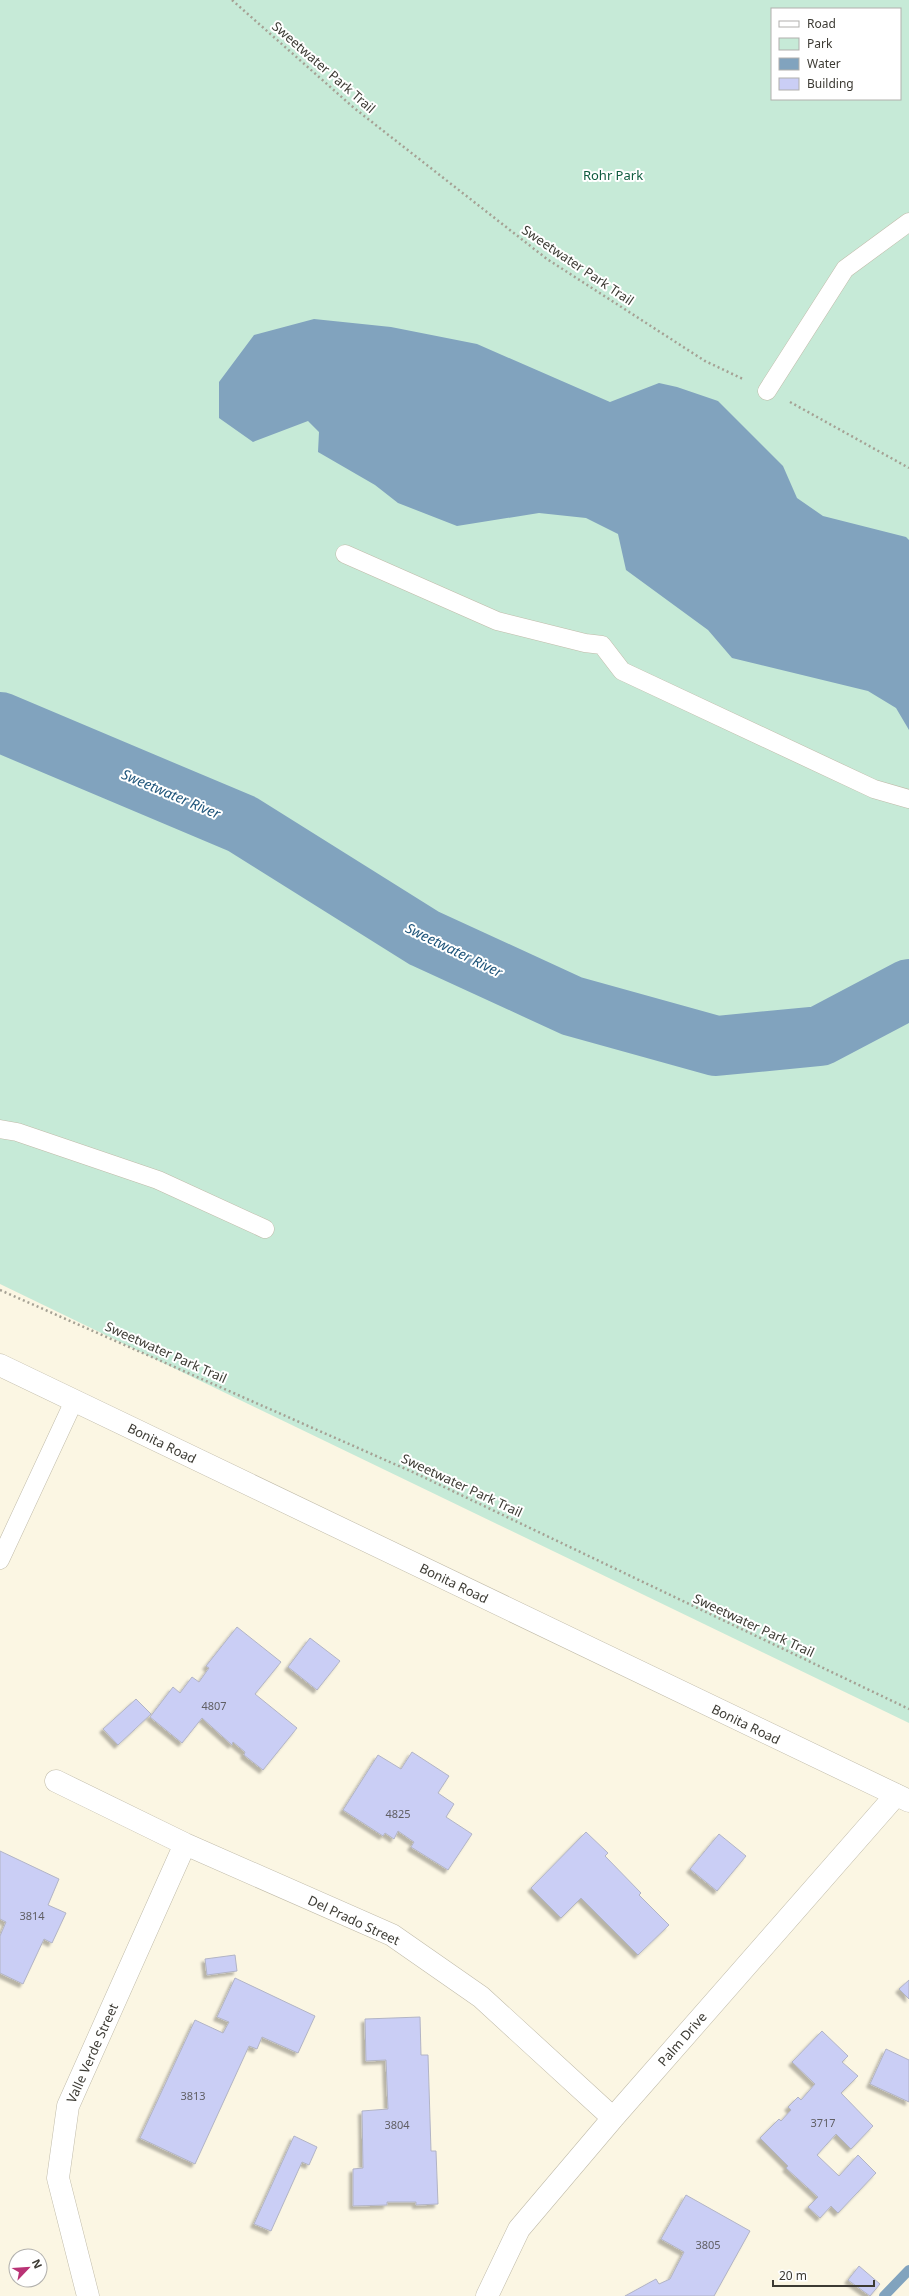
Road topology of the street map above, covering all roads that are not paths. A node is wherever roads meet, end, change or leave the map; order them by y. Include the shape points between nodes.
1 (909, 222) edge
2 (767, 391) road end
3 (345, 554) dead end
4 (909, 799) edge
5 (0, 1129) edge
6 (265, 1229) dead end
7 (0, 1365) edge
8 (74, 1401) junction
9 (0, 1560) edge
10 (56, 1781) dead end
11 (902, 1798) edge
12 (185, 1844) junction
13 (613, 2118) junction
14 (88, 2296) edge
15 (488, 2296) edge

1 - 2 lane via 845,269
3 - 4 lane via 497,621 602,645 622,671 874,789
5 - 6 lane via 17,1132 158,1180
7 - 8 street, Bonita Road
8 - 9 lane
8 - 11 street, Bonita Road
10 - 12 street, Del Prado Street
11 - 13 street, Palm Drive
12 - 13 street, Del Prado Street via 392,1935 481,1996
12 - 14 street, Valle Verde Street via 68,2106 58,2178
13 - 15 street, Palm Drive via 519,2229

